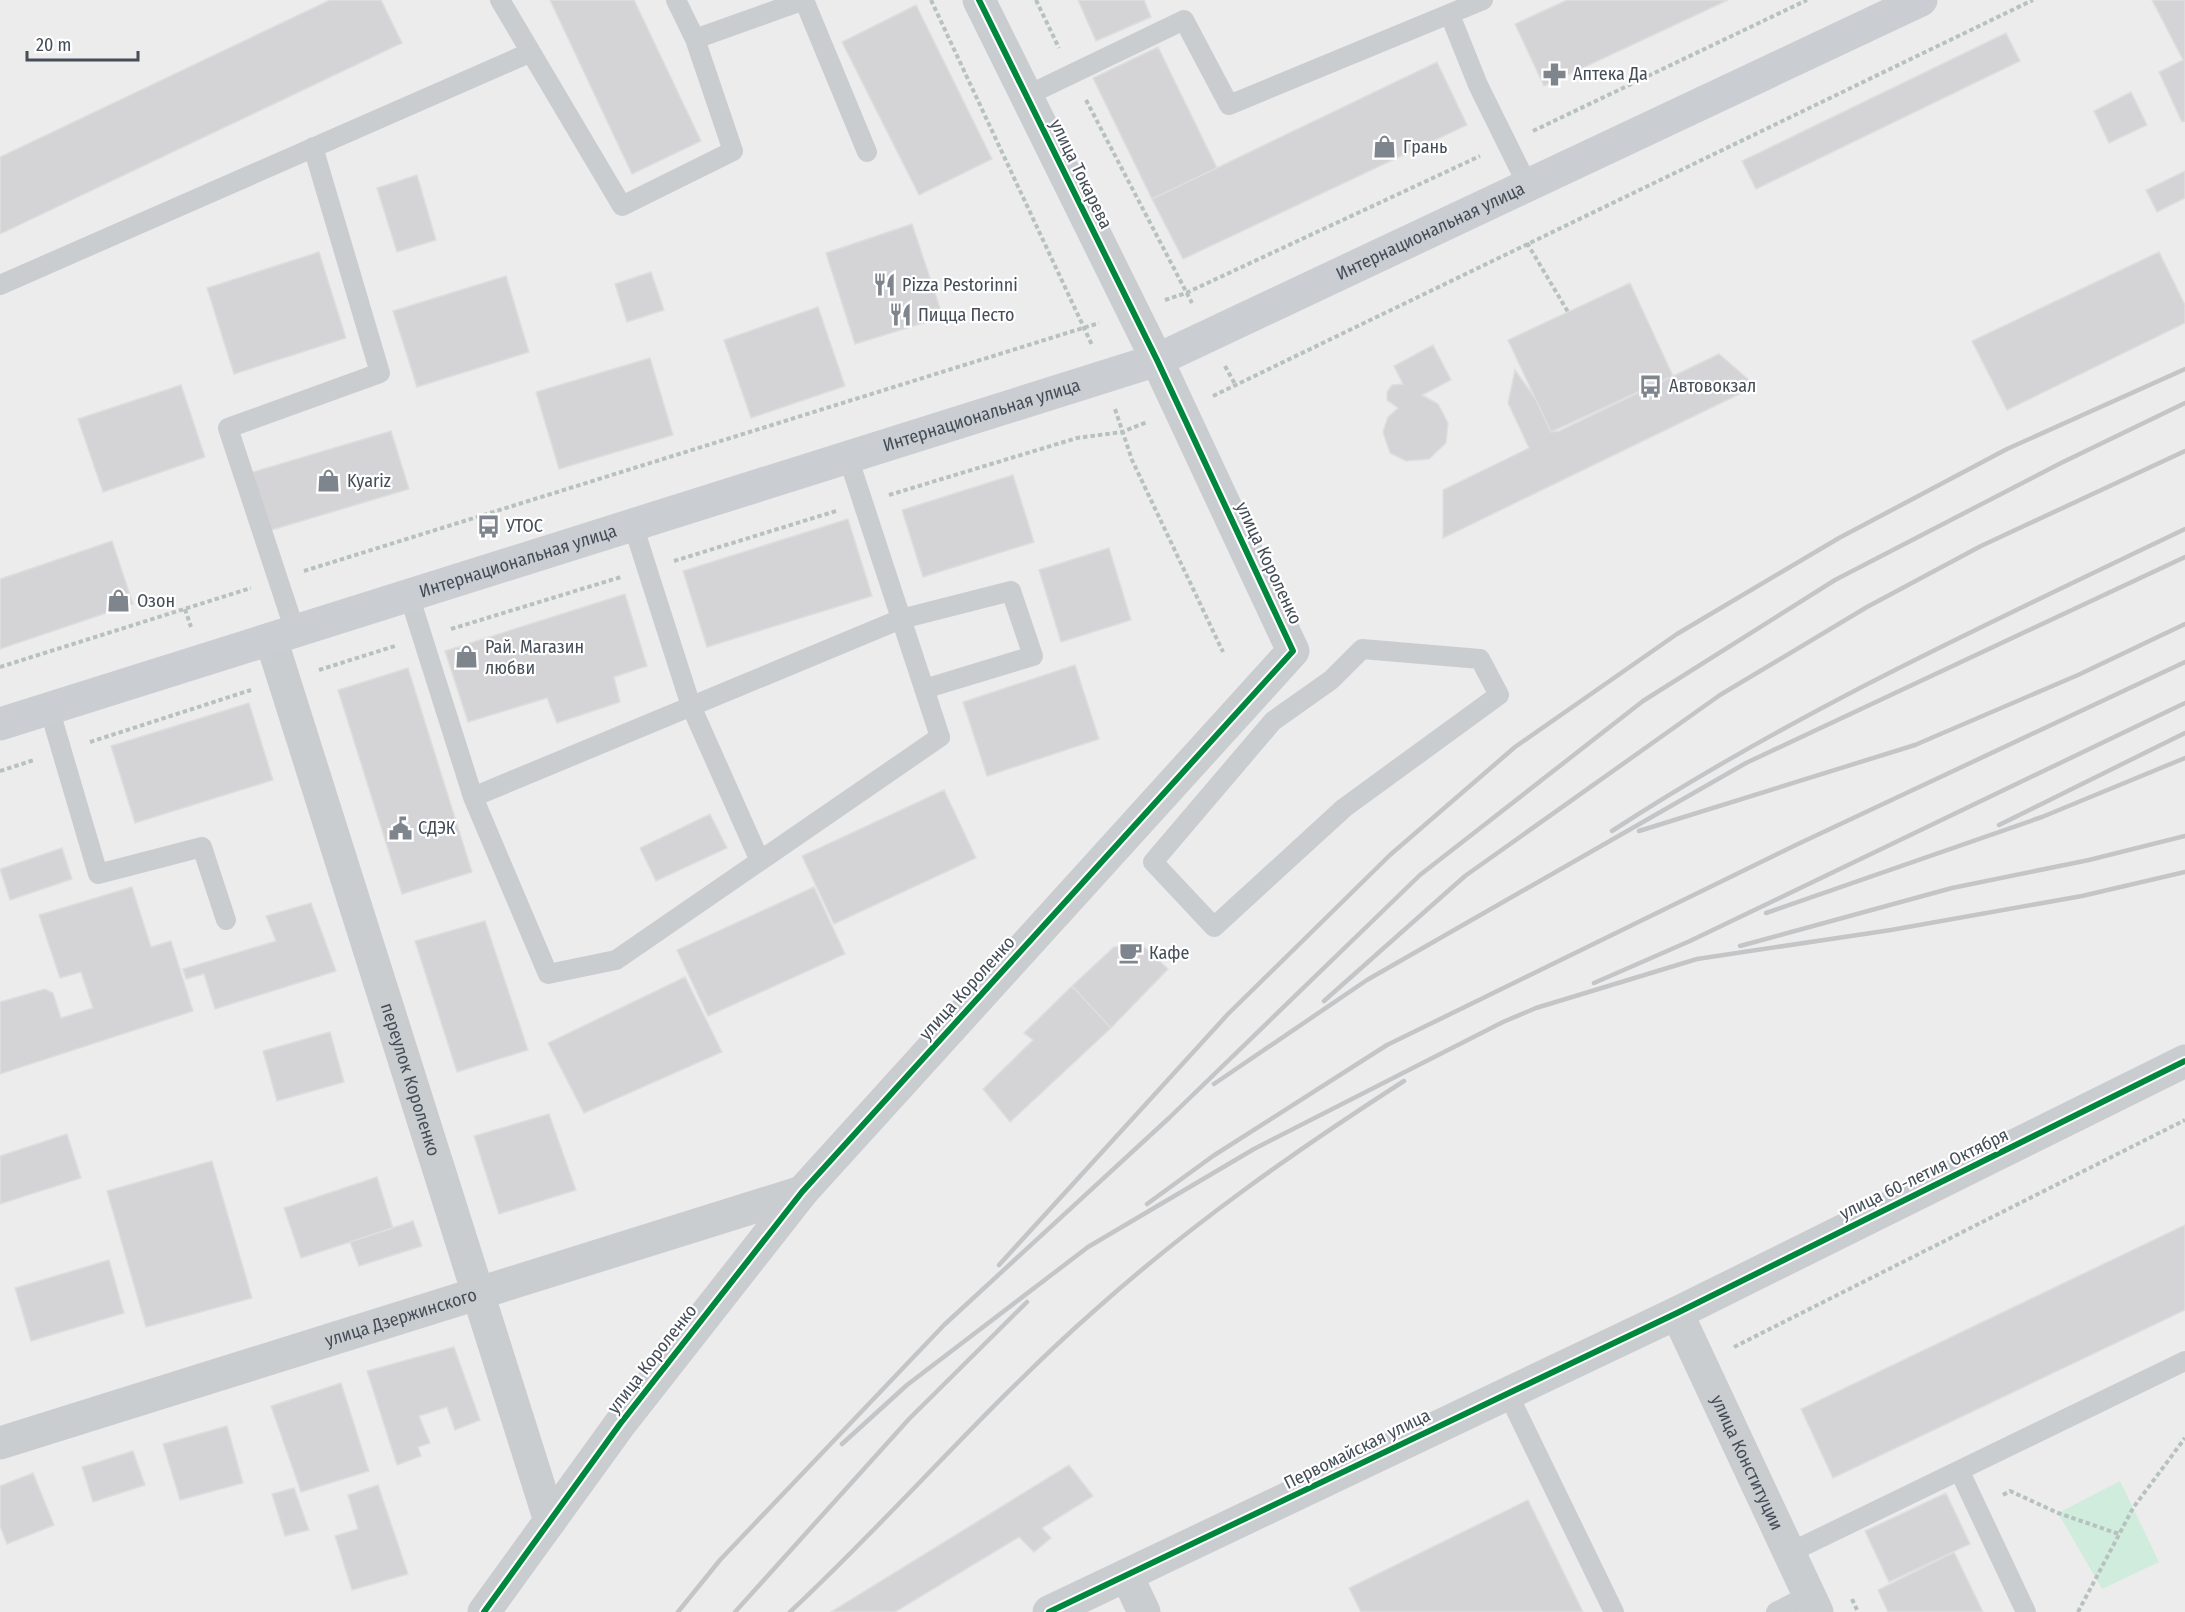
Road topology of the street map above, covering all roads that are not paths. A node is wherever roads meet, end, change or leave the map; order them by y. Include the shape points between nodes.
1 (500, 0) edge
2 (676, 0) edge
3 (979, 0) edge
4 (1483, 0) edge
5 (1921, 0) edge
6 (1450, 15) junction
7 (695, 39) junction
8 (529, 53) junction
9 (1026, 96) junction
10 (313, 147) junction
11 (867, 152) dead end
12 (1528, 186) junction
13 (0, 285) edge
14 (1157, 360) junction
15 (848, 457) junction
16 (633, 525) junction
17 (409, 595) junction
18 (901, 619) junction
19 (283, 635) junction
20 (924, 689) junction
21 (691, 706) junction
22 (49, 708) junction
23 (0, 724) edge
24 (473, 797) junction
25 (760, 861) junction
26 (226, 920) dead end
27 (1214, 927) joint
28 (2185, 1061) edge
29 (802, 1192) junction
30 (477, 1294) junction
31 (1677, 1313) junction
32 (2185, 1361) edge
33 (1508, 1394) junction
34 (0, 1443) edge
35 (1959, 1472) junction
36 (550, 1521) junction
37 (1789, 1552) junction
38 (1127, 1576) junction
39 (1813, 1604) edge
40 (484, 1612) edge
41 (1048, 1612) edge
42 (1144, 1612) edge
43 (1614, 1612) edge
44 (1776, 1612) edge
45 (2026, 1612) edge

1 - 8 lane
2 - 7 lane
3 - 9 street, улица Токарева
4 - 6 lane
5 - 12 main road, Интернациональная улица
6 - 9 lane via 1229,105 1185,20
6 - 12 lane via 1478,85
7 - 8 lane via 733,151 622,206
7 - 11 lane via 804,0
8 - 10 lane
9 - 14 street, улица Токарева
10 - 13 lane
10 - 19 lane via 380,374 228,428 278,579
12 - 14 main road, Интернациональная улица
14 - 15 main road, Интернациональная улица
14 - 29 street, улица Короленко via 1293,651
15 - 16 main road, Интернациональная улица
15 - 18 lane
16 - 17 main road, Интернациональная улица
16 - 21 lane
17 - 19 main road, Интернациональная улица
17 - 24 lane
18 - 20 lane
18 - 20 lane via 1011,591 1033,656
18 - 21 lane
19 - 22 main road, Интернациональная улица
19 - 30 street, переулок Короленко
20 - 25 lane via 940,737
21 - 24 lane
21 - 25 lane
22 - 23 main road, Интернациональная улица
22 - 26 lane via 98,874 202,847
24 - 25 lane via 548,974 616,960
27 - 27 lane via 1153,862 1273,721 1331,680 1362,649 1480,659 1498,695 1344,807
28 - 31 street, улица 60-летия Октября
29 - 30 street, улица Дзержинского
29 - 36 street, улица Короленко via 620,1424
30 - 34 street, улица Дзержинского
30 - 36 street, переулок Короленко
31 - 33 street, Первомайская улица
31 - 37 street, улица Конституции
32 - 35 lane
33 - 38 street, Первомайская улица
33 - 43 lane
35 - 37 lane
35 - 45 lane
36 - 40 street, улица Короленко
37 - 39 street, улица Конституции
38 - 41 street, Первомайская улица
38 - 42 street
39 - 44 lane

